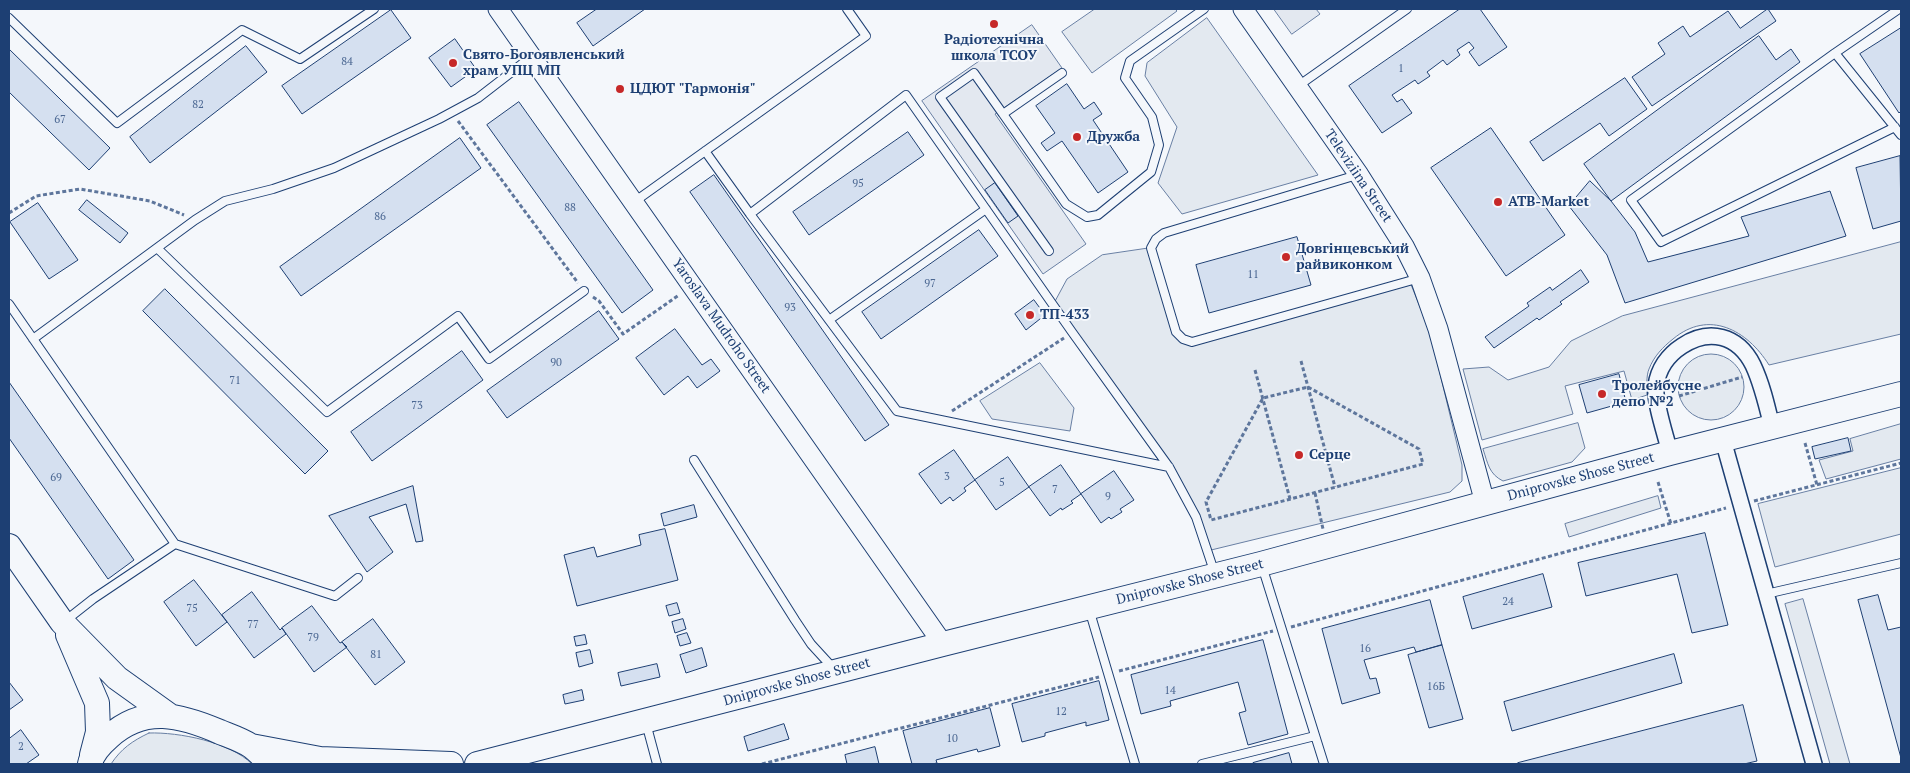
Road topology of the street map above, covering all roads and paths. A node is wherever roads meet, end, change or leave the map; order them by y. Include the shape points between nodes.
1 (374, 9) edge
2 (498, 9) edge
3 (847, 9) edge
4 (1204, 9) edge
5 (1242, 9) edge
6 (1407, 9) edge
7 (1899, 9) edge
8 (9, 18) edge
9 (1835, 53) junction
10 (532, 56) junction
11 (1062, 73) dead end
12 (1296, 87) junction
13 (452, 112) junction
14 (1003, 114) junction
15 (1894, 127) junction
16 (1901, 135) edge
17 (705, 151) junction
18 (1359, 175) junction
19 (634, 202) junction
20 (986, 209) junction
21 (9, 214) edge
22 (750, 214) junction
23 (195, 220) junction
24 (157, 248) junction
25 (1048, 251) dead end
26 (1420, 278) junction
27 (692, 285) junction
28 (584, 291) junction
29 (9, 304) edge
30 (829, 320) junction
31 (1072, 332) junction
32 (33, 339) junction
33 (1301, 361) dead end
34 (1255, 370) dead end
35 (1742, 377) dead end
36 (1308, 387) junction
37 (1901, 394) edge
38 (1679, 396) dead end
39 (1263, 398) junction
40 (939, 419) junction
41 (1772, 427) junction
42 (1723, 440) junction
43 (1805, 443) dead end
44 (1670, 453) junction
45 (694, 460) dead end
46 (1901, 463) edge
47 (1169, 467) junction
48 (1658, 482) dead end
49 (1817, 485) junction
50 (1335, 487) junction
51 (1315, 493) junction
52 (1290, 499) junction
53 (1485, 503) junction
54 (1741, 504) junction
55 (1671, 524) junction
56 (175, 544) junction
57 (9, 546) edge
58 (1328, 546) junction
59 (1901, 563) edge
60 (1261, 564) junction
61 (1215, 576) junction
62 (358, 578) dead end
63 (1766, 594) junction
64 (1089, 607) junction
65 (62, 622) junction
66 (1282, 629) junction
67 (943, 644) junction
68 (837, 672) junction
69 (1108, 674) junction
70 (170, 716) junction
71 (646, 721) junction
72 (1315, 736) junction
73 (251, 746) junction
74 (91, 760) edge
75 (271, 764) edge
76 (451, 764) edge
77 (477, 764) edge
78 (657, 764) edge
79 (762, 764) edge
80 (1135, 764) edge
81 (1202, 764) edge
82 (1324, 764) edge
83 (1814, 764) edge

1 - 8 lane via 300,59 242,30 117,124
2 - 10 street, Yaroslava Mudroho Street
3 - 17 lane via 866,36
4 - 14 lane via 1130,61 1126,78 1152,117 1159,145 1151,172 1098,216 1087,217 1066,204
5 - 12 street, Televiziina Street
6 - 12 lane
7 - 9 lane
9 - 15 lane
9 - 15 lane via 1631,200 1661,242
10 - 13 lane via 478,98
10 - 19 street, Yaroslava Mudroho Street
11 - 14 lane
12 - 18 street, Televiziina Street
13 - 23 lane via 334,168 274,189 225,201
13 - 28 path
14 - 25 lane via 974,74 940,96
15 - 16 lane
17 - 19 lane
17 - 22 lane
18 - 26 street, Televiziina Street via 1404,246
18 - 26 lane via 1164,233 1156,239 1151,248 1176,332 1192,342
19 - 27 street, Yaroslava Mudroho Street
20 - 22 lane via 906,95
20 - 30 lane
20 - 31 lane
21 - 23 path via 36,196 80,189 150,201
22 - 30 lane
23 - 24 lane
24 - 28 lane via 327,412 458,316 489,359
24 - 32 lane
26 - 53 street, Televiziina Street via 1438,329
27 - 28 path via 624,334 599,301
27 - 67 street, Yaroslava Mudroho Street
29 - 32 lane
30 - 40 lane via 897,411
31 - 40 path
31 - 47 lane
32 - 56 lane
33 - 36 path
34 - 39 path
35 - 38 path
36 - 39 path
36 - 50 path
36 - 50 path via 1419,449 1423,464
37 - 41 main road, Dniprovske Shose Street
39 - 52 path
39 - 52 path via 1206,502 1211,520
40 - 47 lane
41 - 42 main road, Dniprovske Shose Street
41 - 44 street via 1752,362 1726,338 1703,336 1678,348 1658,374 1656,395
42 - 44 main road, Dniprovske Shose Street
42 - 54 street
43 - 49 path
44 - 53 main road, Dniprovske Shose Street
45 - 68 lane via 811,644
46 - 49 path
47 - 61 lane via 1196,517
48 - 55 path
49 - 54 path
50 - 51 path
51 - 52 path
51 - 58 path
53 - 58 main road, Dniprovske Shose Street
54 - 55 path
54 - 63 street
55 - 66 path
56 - 62 lane via 335,596
56 - 65 lane
57 - 65 main road
58 - 60 main road, Dniprovske Shose Street
59 - 63 lane
60 - 61 main road, Dniprovske Shose Street
60 - 66 lane
61 - 64 main road, Dniprovske Shose Street
63 - 83 street
64 - 67 main road, Dniprovske Shose Street
64 - 69 lane
65 - 70 main road via 117,678
65 - 74 main road via 97,703 98,732
66 - 69 path
66 - 72 lane
67 - 68 main road, Dniprovske Shose Street
68 - 71 main road, Dniprovske Shose Street
69 - 79 path
69 - 80 lane
70 - 73 main road via 198,722
70 - 74 main road via 137,720 117,729
71 - 77 main road, Dniprovske Shose Street
71 - 78 lane
72 - 81 lane
72 - 82 lane
73 - 75 main road
73 - 76 main road via 320,758

